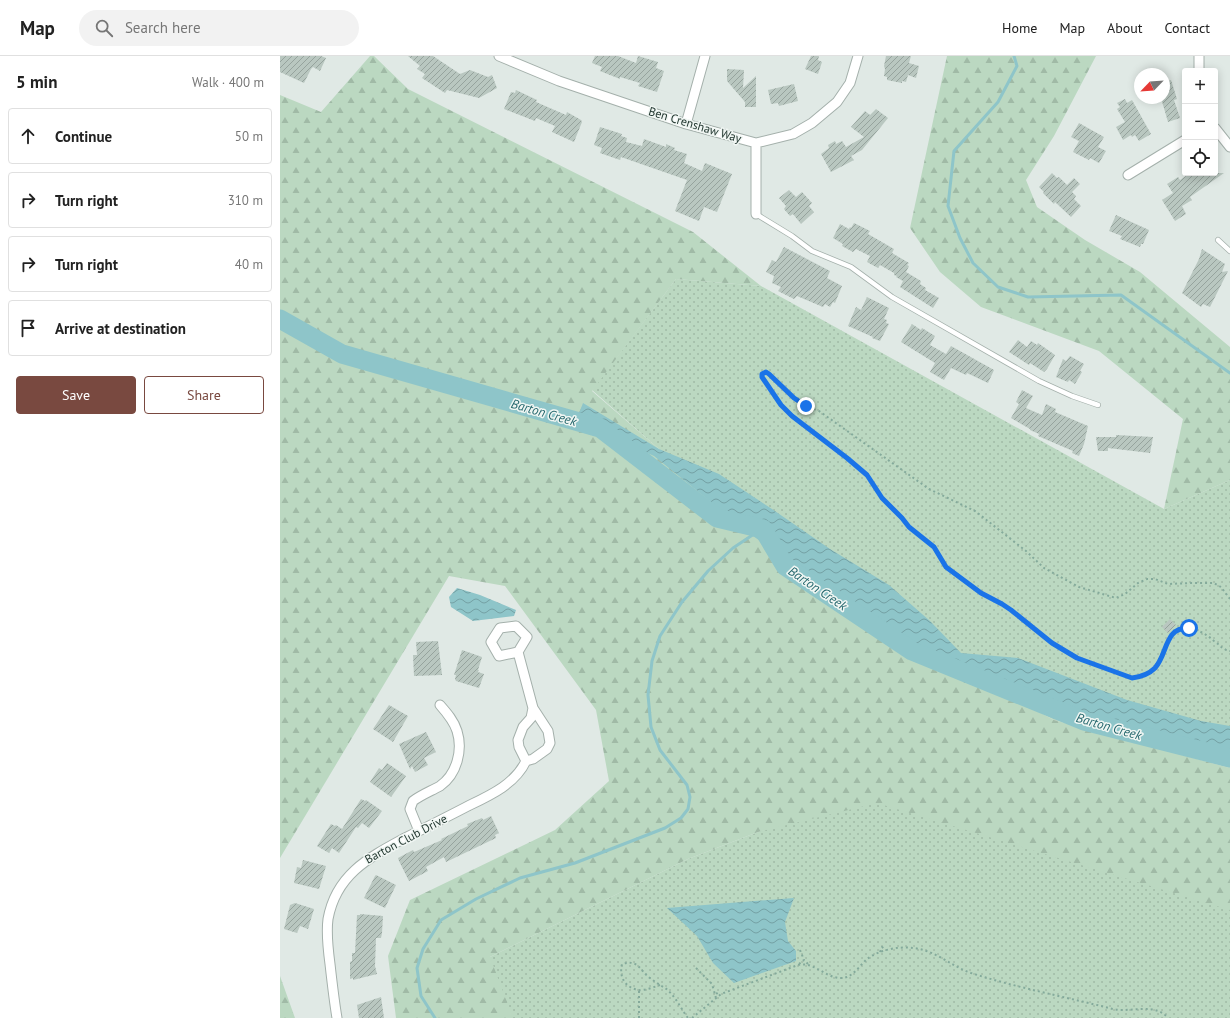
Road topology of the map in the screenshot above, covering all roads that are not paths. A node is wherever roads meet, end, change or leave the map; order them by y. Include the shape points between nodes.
1 (499, 56) edge
2 (705, 56) edge
3 (858, 56) edge
4 (1199, 56) edge
5 (1198, 68) edge
6 (686, 124) junction
7 (1218, 132) edge
8 (1182, 142) edge
9 (756, 143) junction
10 (1230, 147) edge
11 (1128, 175) dead end
12 (756, 214) joint
13 (1218, 240) dead end
14 (1230, 251) edge
15 (1098, 405) dead end
16 (518, 652) dead end
17 (440, 705) dead end
18 (533, 708) junction
19 (526, 761) junction
20 (419, 831) junction
21 (337, 1018) edge

1 - 6 street, Ben Crenshaw Way via 559,81
2 - 6 street
3 - 9 street, Ben Crenshaw Way via 850,83 837,102 812,123 793,134
4 - 5 street
6 - 9 street, Ben Crenshaw Way
7 - 10 street
8 - 11 street
9 - 12 street
12 - 15 lane via 812,251 850,267 892,297 1039,381
13 - 14 lane
16 - 18 street, Barton Club Drive
17 - 20 street via 453,721 460,749 454,771 448,778 413,801 410,810
18 - 19 street via 531,718 518,740
18 - 19 street, Barton Club Drive via 548,731 550,743 547,749
19 - 20 street, Barton Club Drive via 511,781 493,794
20 - 21 street, Barton Club Drive via 362,863 345,880 333,900 328,920 327,941

